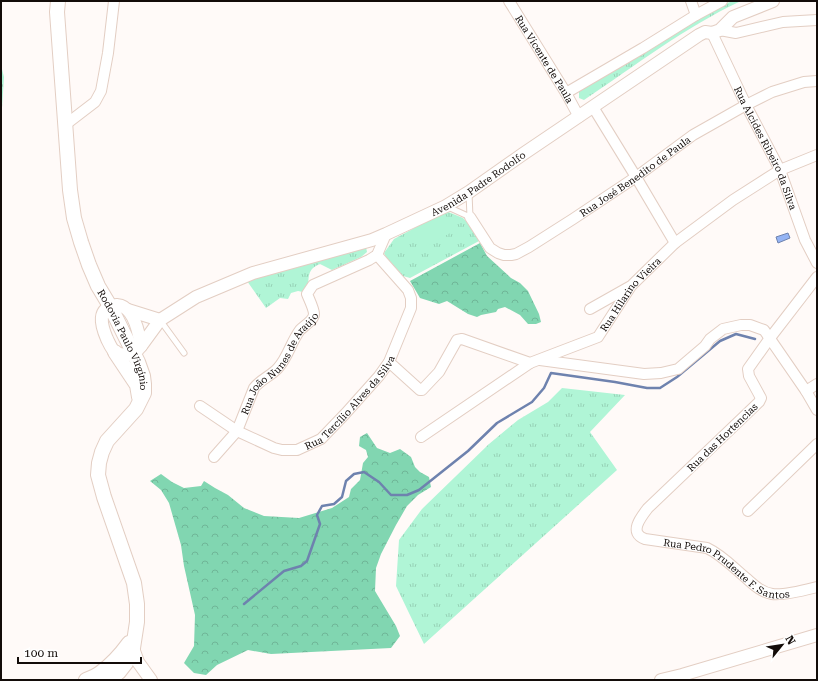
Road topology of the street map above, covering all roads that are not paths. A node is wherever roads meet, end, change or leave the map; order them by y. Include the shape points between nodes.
1 (58, 1) edge
2 (114, 1) edge
3 (509, 1) edge
4 (691, 1) edge
5 (722, 1) edge
6 (773, 1) edge
7 (696, 15) junction
8 (817, 20) edge
9 (716, 31) junction
10 (817, 81) edge
11 (566, 93) junction
12 (746, 105) junction
13 (593, 107) junction
14 (578, 117) junction
15 (66, 125) junction
16 (817, 155) edge
17 (780, 170) junction
18 (636, 177) junction
19 (469, 192) junction
20 (446, 206) junction
21 (470, 217) junction
22 (386, 234) junction
23 (675, 243) junction
24 (377, 254) junction
25 (817, 263) edge
26 (817, 277) edge
27 (631, 286) junction
28 (119, 307) junction
29 (590, 309) dead end
30 (160, 320) junction
31 (770, 338) junction
32 (137, 350) junction
33 (115, 352) junction
34 (184, 353) dead end
35 (534, 361) junction
36 (389, 362) junction
37 (817, 384) edge
38 (806, 391) junction
39 (139, 402) junction
40 (200, 406) dead end
41 (817, 410) edge
42 (237, 431) junction
43 (421, 437) dead end
44 (817, 444) edge
45 (214, 457) dead end
46 (748, 511) dead end
47 (637, 534) joint
48 (817, 588) edge
49 (136, 633) junction
50 (817, 635) edge
51 (133, 648) junction
52 (140, 665) junction
53 (683, 677) edge
54 (86, 680) edge
55 (109, 680) edge
56 (140, 680) edge
57 (151, 680) edge
58 (661, 680) edge

1 - 15 main road, Rodovia Paulo Virgínio
2 - 15 street via 101,91 95,102
3 - 11 street, Rua Vicente de Paula
4 - 7 street
5 - 7 street
6 - 9 street, Avenida Padre Rodolfo via 733,17
7 - 11 street
8 - 9 street via 783,22 736,33
9 - 12 street, Rua Alcides Ribeiro da Silva
9 - 13 street, Avenida Padre Rodolfo via 699,35
10 - 12 street, Rua José Benedito de Paula via 804,82 772,92
11 - 14 street, Rua Vicente de Paula
12 - 17 street, Rua Alcides Ribeiro da Silva
12 - 18 street, Rua José Benedito de Paula via 693,135
13 - 14 street, Avenida Padre Rodolfo
13 - 18 street
14 - 19 street, Avenida Padre Rodolfo
15 - 28 main road, Rodovia Paulo Virgínio via 74,218 98,286
16 - 17 street, Rua Hilarino Vieira
17 - 23 street, Rua Hilarino Vieira via 733,200
17 - 25 street, Rua Alcides Ribeiro da Silva via 805,240
18 - 21 street, Rua José Benedito de Paula via 516,254 504,255 490,248
18 - 23 street
19 - 20 street, Avenida Padre Rodolfo
19 - 21 lane
20 - 21 lane
20 - 22 street, Avenida Padre Rodolfo
22 - 24 street
22 - 30 street, Avenida Padre Rodolfo via 253,273 196,297
23 - 27 street, Rua Hilarino Vieira
24 - 36 street, Rua Tercílio Alves da Silva via 408,290 411,302 411,308
24 - 42 street, Rua João Nunes de Araújo via 370,260 313,285 307,294 313,318 300,330 278,368 254,388
26 - 31 street, Rua das Hortencias
27 - 29 street
27 - 35 street, Rua Hilarino Vieira via 598,337
28 - 30 street
28 - 32 main road, Rodovia Paulo Virgínio
28 - 33 street via 104,311 101,321 109,344
30 - 32 street, Avenida Padre Rodolfo
30 - 34 lane
31 - 35 street via 764,330 750,325 723,329 678,369 661,373 644,374
31 - 38 street
31 - 47 street, Rua das Hortencias via 748,369 761,398 759,402 648,508 636,527
32 - 33 street via 124,355
32 - 39 main road, Rodovia Paulo Virgínio via 144,384 144,393
33 - 39 main road via 137,385
35 - 36 street via 457,340 439,372 422,390
35 - 43 street
36 - 42 street, Rua Tercílio Alves da Silva via 380,376 321,438 297,450 274,448
37 - 38 street
38 - 41 street
39 - 49 main road, Rodovia Paulo Virgínio via 136,409 107,441 98,463 98,475 104,498 134,583 138,604
40 - 42 street, Rua Tercílio Alves da Silva
42 - 45 street, Rua João Nunes de Araújo
44 - 46 street
47 - 48 street, Rua Pedro Prudente F. Santos via 645,540 712,550 765,592 780,594
49 - 51 main road, Rodovia Paulo Virgínio
49 - 54 main road via 115,660 99,674
50 - 53 street
51 - 52 street
51 - 55 main road, Rodovia Paulo Virgínio via 126,663
52 - 56 street
52 - 57 street
53 - 58 street

